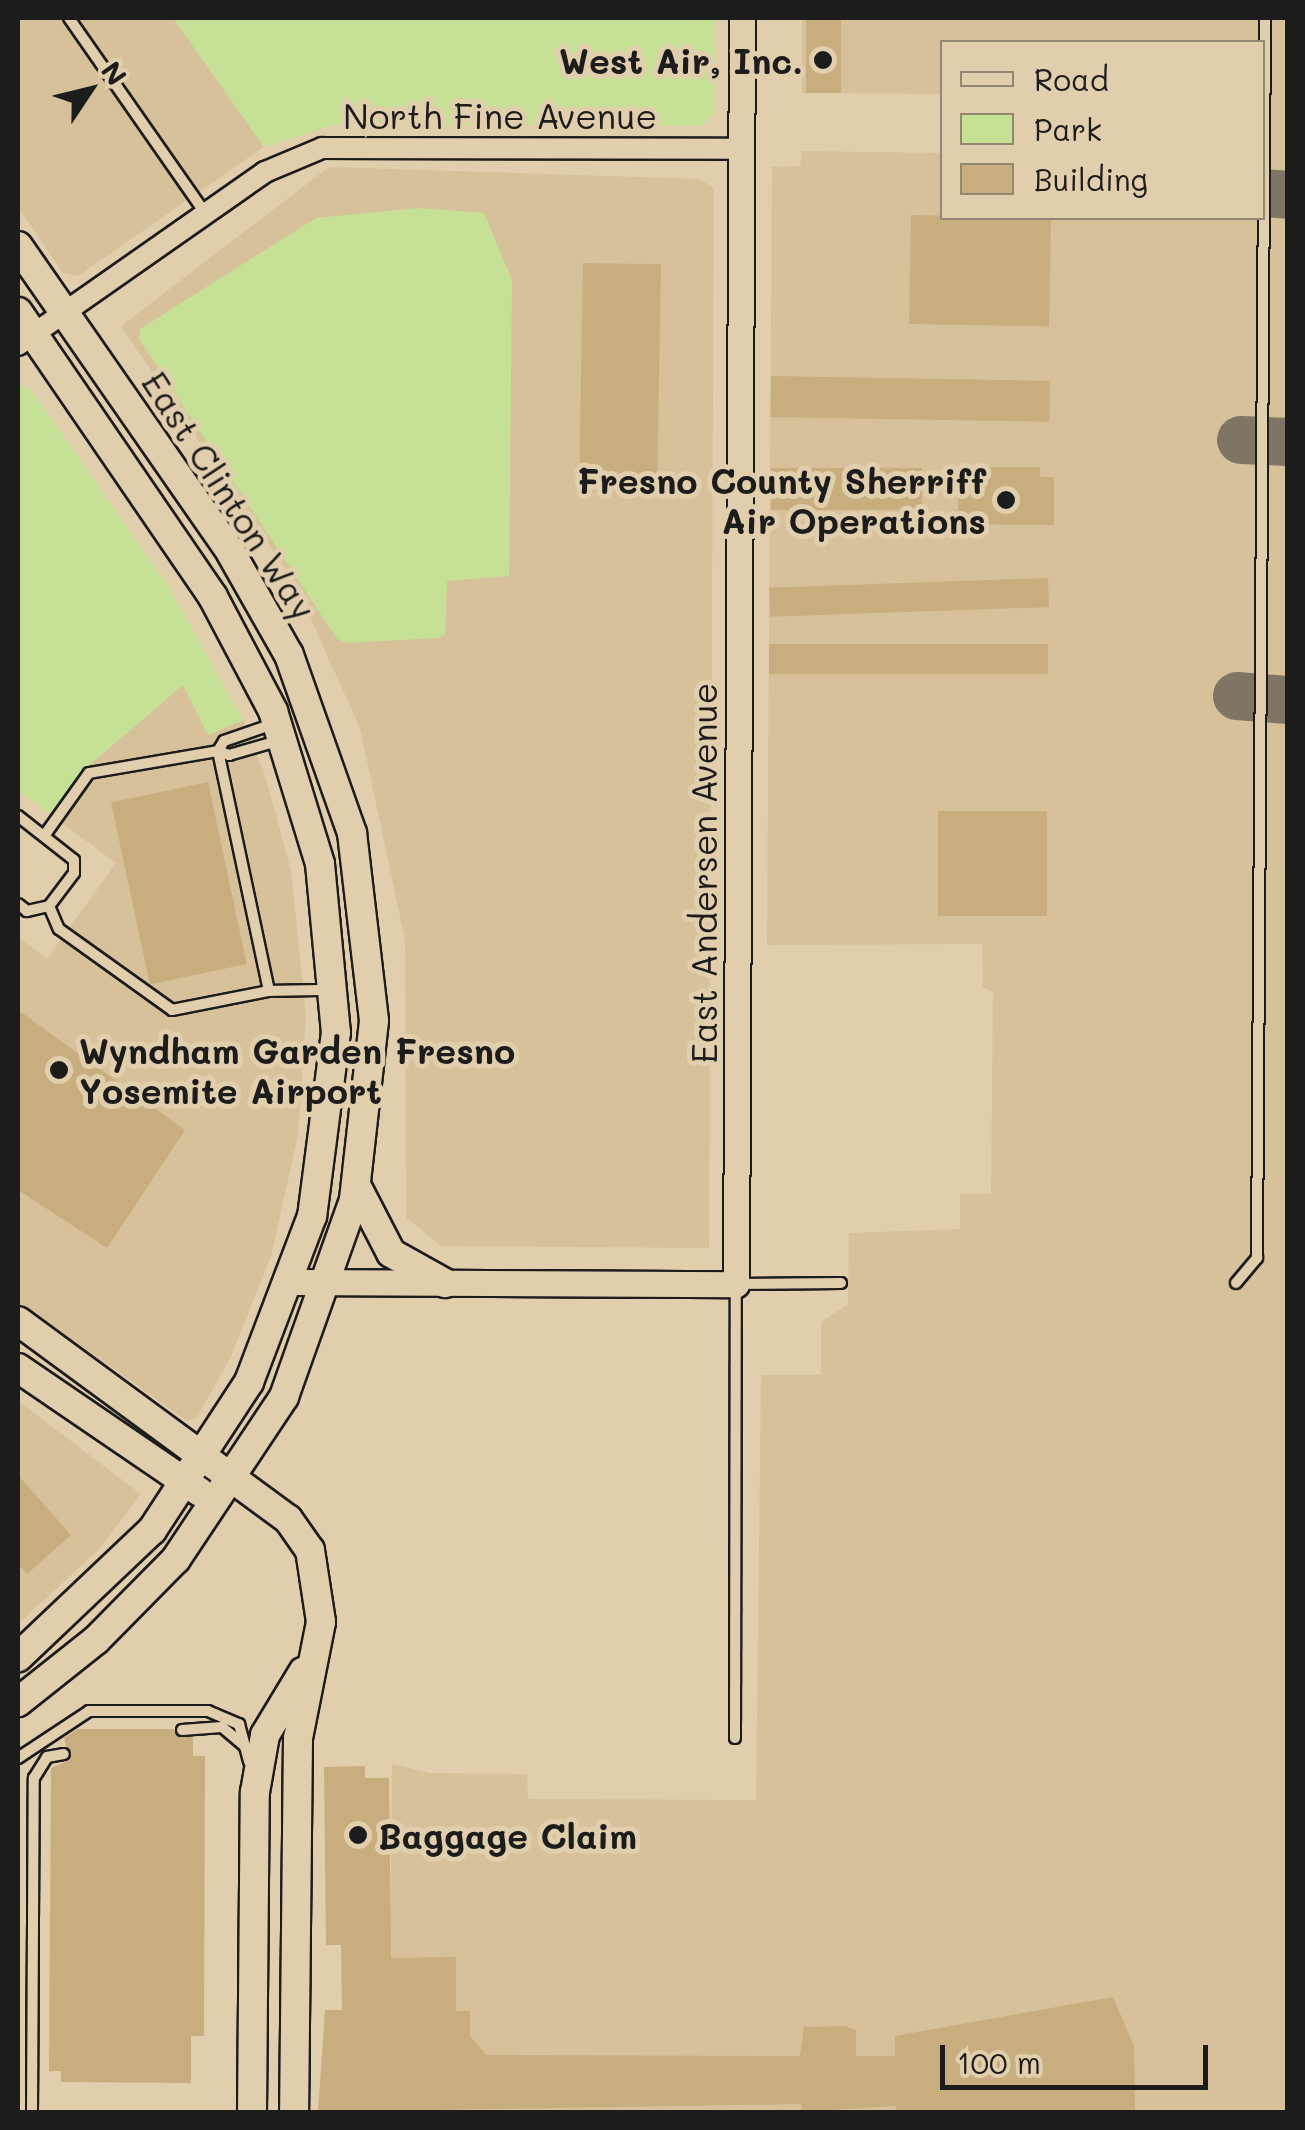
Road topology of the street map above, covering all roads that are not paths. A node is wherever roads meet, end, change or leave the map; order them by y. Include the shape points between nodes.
1 (70, 18) edge
2 (742, 18) edge
3 (741, 149) junction
4 (205, 213) junction
5 (1264, 220) edge
6 (18, 246) edge
7 (64, 312) junction
8 (22, 330) edge
9 (281, 731) junction
10 (218, 751) junction
11 (18, 816) edge
12 (44, 836) junction
13 (365, 901) junction
14 (18, 904) edge
15 (49, 906) junction
16 (335, 990) junction
17 (269, 991) junction
18 (357, 1188) junction
19 (292, 1282) junction
20 (330, 1282) junction
21 (1236, 1282) dead end
22 (445, 1283) junction
23 (841, 1283) dead end
24 (736, 1284) junction
25 (18, 1321) edge
26 (18, 1368) edge
27 (206, 1456) junction
28 (234, 1478) junction
29 (187, 1483) junction
30 (217, 1504) junction
31 (18, 1657) edge
32 (312, 1660) junction
33 (18, 1702) edge
34 (182, 1730) dead end
35 (735, 1738) dead end
36 (249, 1750) junction
37 (64, 1754) dead end
38 (18, 1758) edge
39 (255, 1792) junction
40 (32, 2112) edge
41 (252, 2112) edge
42 (294, 2112) edge

1 - 4 lane
2 - 3 street, East Andersen Avenue
3 - 4 street, North Fine Avenue via 350,144 294,157
3 - 24 street, East Andersen Avenue
4 - 7 street, North Fine Avenue
5 - 21 lane via 1257,1258
6 - 7 main road, East Clinton Way
7 - 8 street, North Fine Avenue
7 - 13 main road, East Clinton Way via 230,553 289,655 334,768
8 - 9 main road, East Clinton Way via 212,596
9 - 10 lane via 229,755
9 - 10 lane via 224,741
9 - 13 main road via 300,734 316,758
9 - 16 main road, East Clinton Way via 320,864
10 - 12 lane via 89,773
10 - 17 lane
11 - 12 lane
12 - 15 lane via 74,860 74,872
13 - 18 main road, East Clinton Way via 372,1059
14 - 15 lane via 27,912
15 - 17 lane via 59,928 172,1010
16 - 17 lane
16 - 19 main road, East Clinton Way via 325,1148
18 - 20 main road, East Clinton Way
18 - 22 main road via 391,1254
19 - 20 street
19 - 27 main road, East Clinton Way via 249,1382
20 - 22 street
20 - 28 main road, East Clinton Way via 284,1397
22 - 24 street
23 - 24 lane
24 - 35 lane
25 - 27 main road
26 - 29 main road
27 - 28 main road
27 - 29 main road, East Clinton Way
28 - 30 main road, East Clinton Way
28 - 32 main road via 288,1519 310,1550 321,1585
29 - 30 main road
29 - 31 main road, East Clinton Way via 114,1572
30 - 33 main road, East Clinton Way via 136,1602
32 - 39 main road via 265,1735
32 - 42 main road via 298,1738
34 - 36 lane via 222,1727
36 - 38 lane via 239,1724 218,1712 97,1710
36 - 39 lane
37 - 40 lane via 47,1757 34,1778
39 - 41 main road

